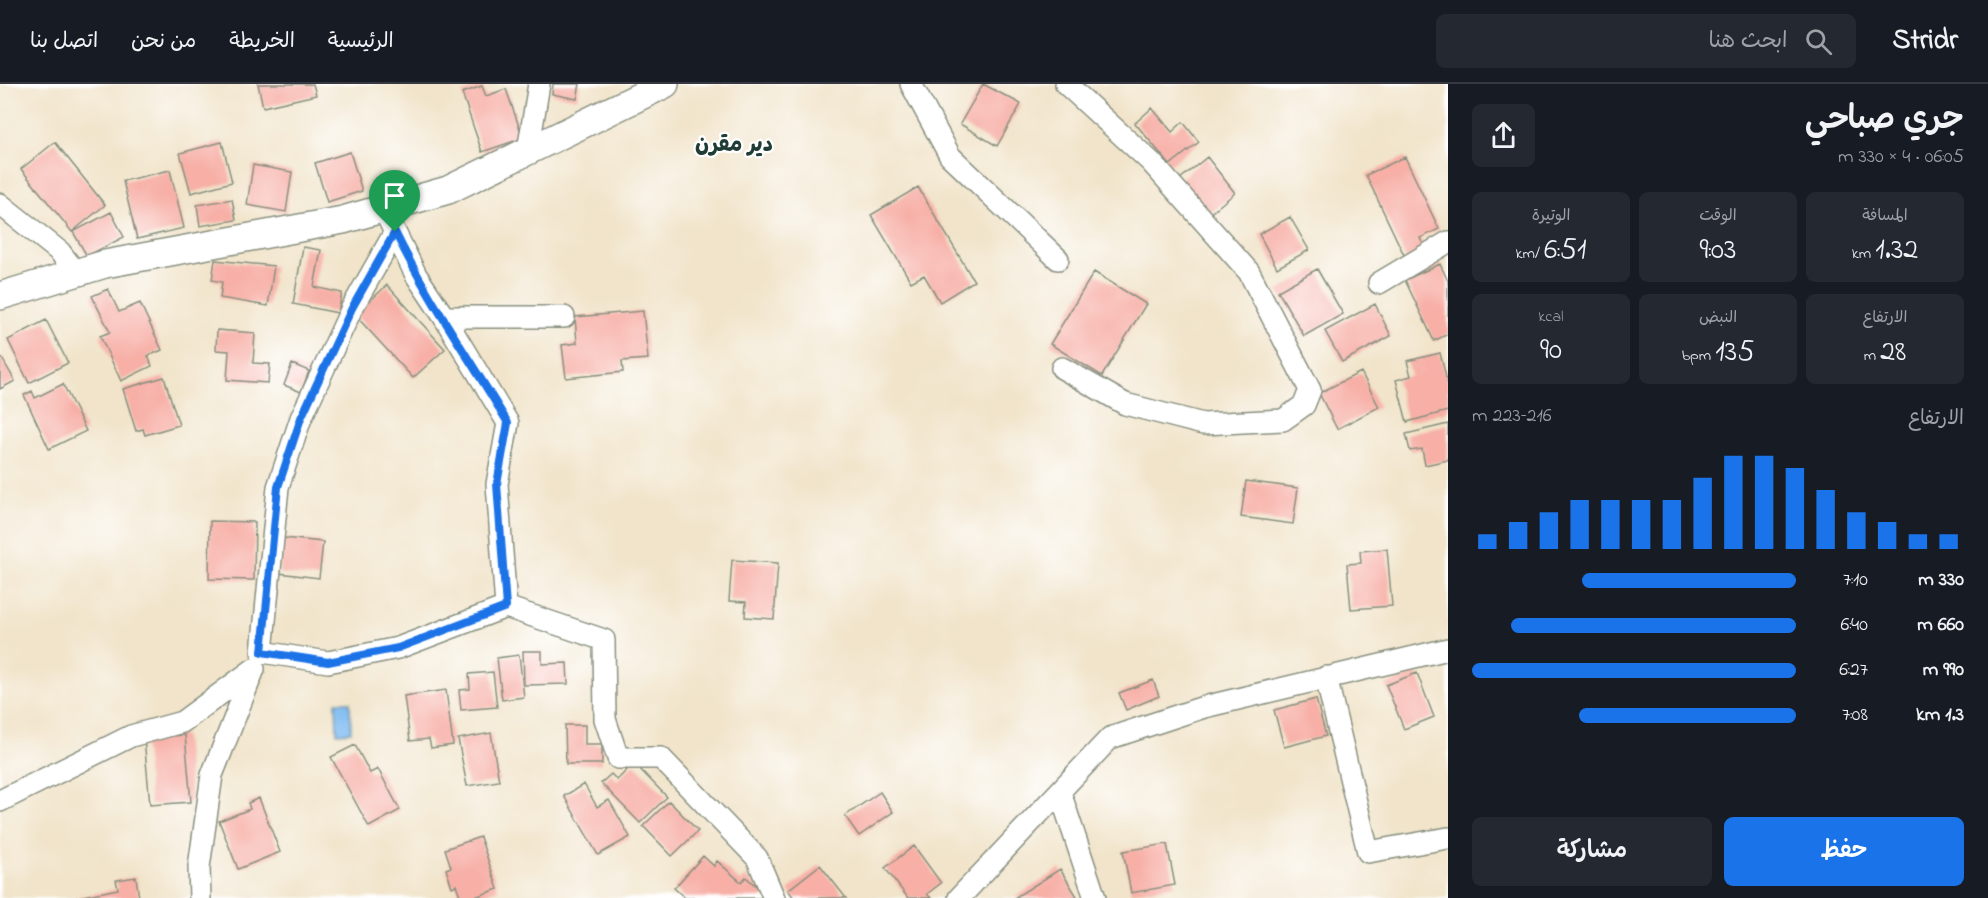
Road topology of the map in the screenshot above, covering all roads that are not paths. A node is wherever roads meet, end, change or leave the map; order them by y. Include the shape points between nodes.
1 (539, 84) edge
2 (665, 84) edge
3 (911, 84) edge
4 (1066, 84) edge
5 (528, 151) junction
6 (0, 204) edge
7 (389, 220) junction
8 (1448, 242) edge
9 (1058, 259) dead end
10 (76, 273) junction
11 (1379, 283) dead end
12 (0, 296) edge
13 (444, 316) junction
14 (564, 317) dead end
15 (1062, 368) dead end
16 (506, 607) junction
17 (1448, 649) edge
18 (258, 661) junction
19 (1326, 677) junction
20 (1059, 792) junction
21 (0, 801) edge
22 (1448, 838) edge
23 (200, 898) edge
24 (774, 898) edge
25 (959, 898) edge
26 (1095, 898) edge

1 - 5 street
2 - 5 street
3 - 9 street via 950,156
4 - 15 street via 1151,162 1249,272 1310,390 1304,405 1283,420 1203,424 1125,404
5 - 7 street
6 - 10 street via 60,252
7 - 10 street via 343,220 105,264
7 - 13 street via 416,275
7 - 18 street via 301,418 278,487
8 - 11 street
10 - 12 street
13 - 14 street
13 - 16 street via 508,423 497,484
16 - 18 street via 398,648 328,662
16 - 24 street via 604,640 605,719 618,758 661,758 757,858
17 - 19 street
18 - 21 street via 182,722 130,736
18 - 23 street via 212,775 199,867
19 - 20 street via 1204,707 1110,738
19 - 22 street via 1368,852
20 - 25 street
20 - 26 street

